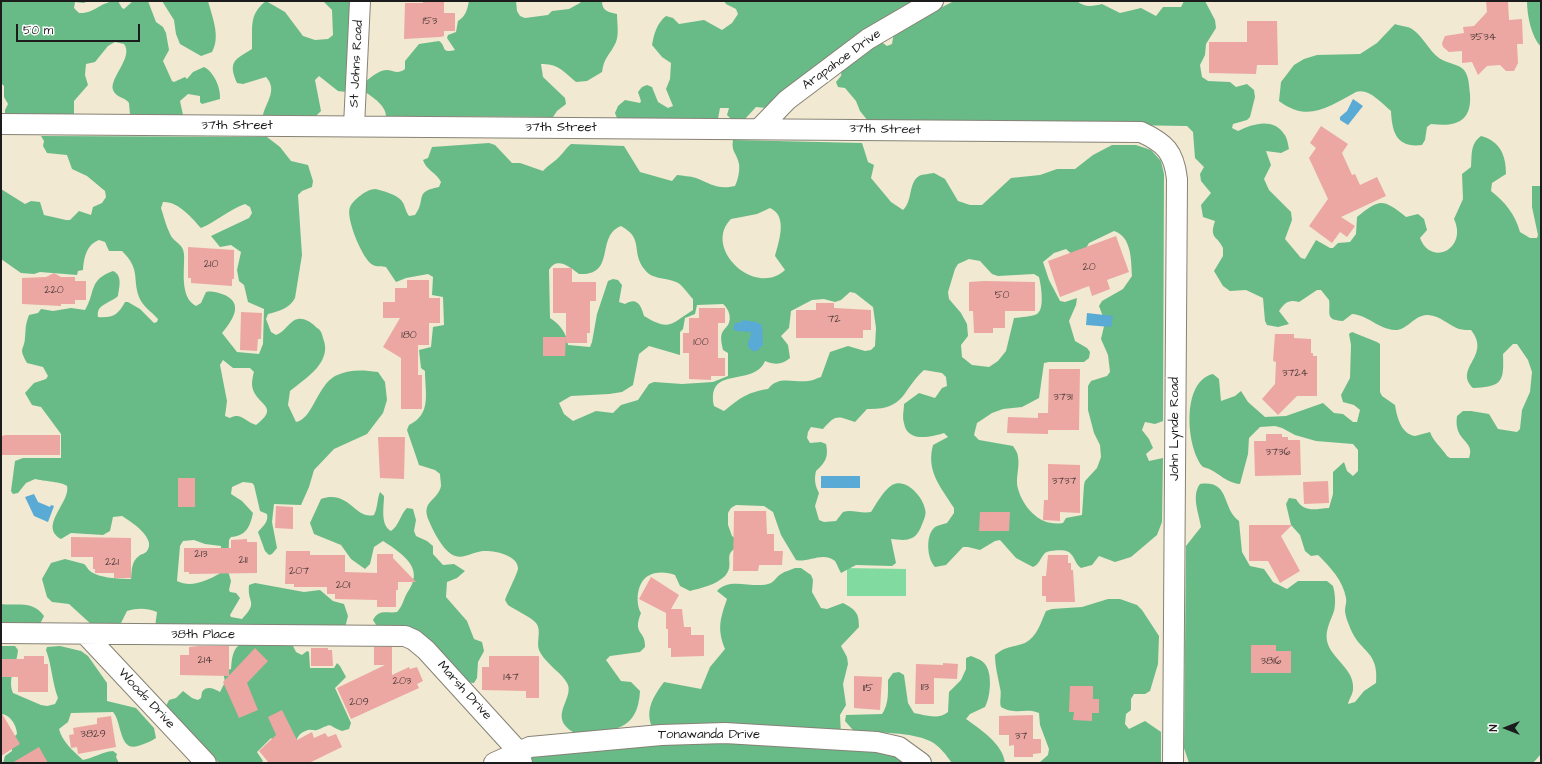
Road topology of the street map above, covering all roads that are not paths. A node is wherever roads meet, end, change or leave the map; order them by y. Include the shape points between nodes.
1 (360, 1) edge
2 (933, 1) edge
3 (1, 124) edge
4 (354, 126) junction
5 (759, 129) junction
6 (1121, 132) joint
7 (1, 633) edge
8 (86, 635) junction
9 (405, 636) joint
10 (520, 757) edge
11 (206, 763) edge
12 (494, 763) edge
13 (921, 763) edge
14 (1173, 763) edge

1 - 4 street, St Johns Road
2 - 5 street, Arapahoe Drive via 861,44 787,100
3 - 4 street, 37th Street
4 - 5 street, 37th Street
5 - 6 street, 37th Street
6 - 14 street, John Lynde Road via 1141,132 1159,140 1172,155 1176,169
7 - 8 street, 38th Place
8 - 9 street, 38th Place
8 - 11 street, Woods Drive
9 - 10 street, Marsh Drive via 426,650
10 - 12 street, Tonawanda Drive
10 - 13 street, Tonawanda Drive via 530,747 661,735 725,733 876,742 899,748

